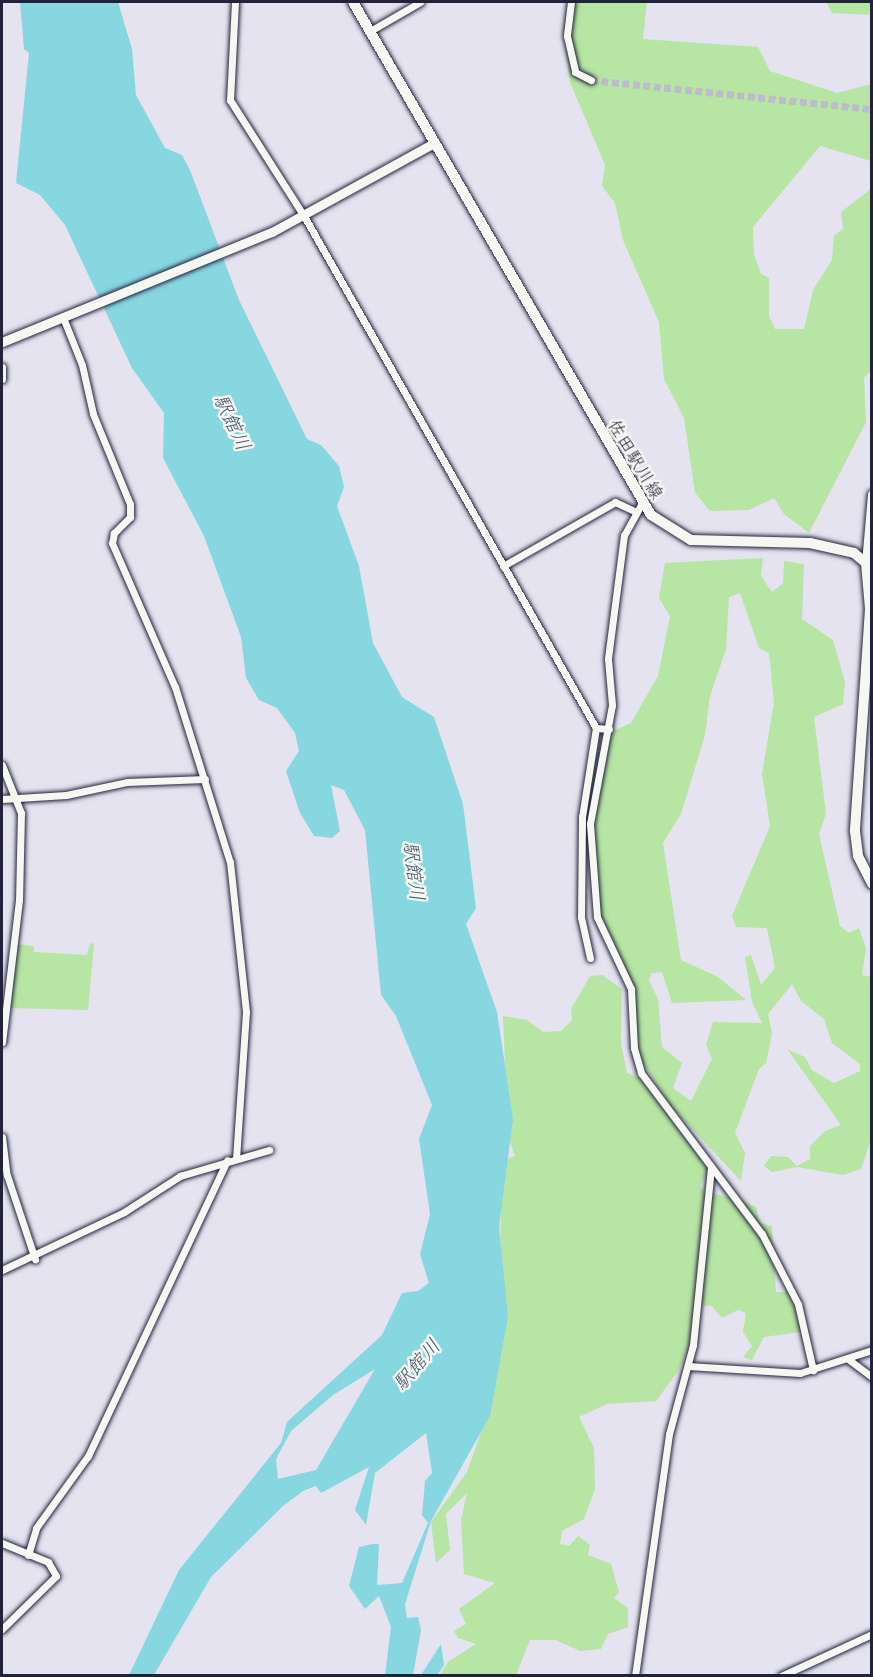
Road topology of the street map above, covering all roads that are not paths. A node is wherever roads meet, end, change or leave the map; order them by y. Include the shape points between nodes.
1 (235, 2) edge
2 (353, 2) edge
3 (420, 2) edge
4 (571, 2) edge
5 (370, 31) junction
6 (591, 80) tunnel mouth
7 (434, 143) junction
8 (304, 216) junction
9 (65, 319) junction
10 (2, 342) edge
11 (2, 368) edge
12 (2, 379) edge
13 (872, 494) edge
14 (642, 503) junction
15 (634, 511) junction
16 (866, 563) junction
17 (503, 566) junction
18 (596, 728) junction
19 (609, 729) junction
20 (2, 765) edge
21 (205, 778) junction
22 (18, 798) junction
23 (2, 799) edge
24 (872, 884) edge
25 (591, 958) dead end
26 (2, 1042) edge
27 (2, 1137) edge
28 (270, 1149) dead end
29 (236, 1157) junction
30 (227, 1160) junction
31 (711, 1168) junction
32 (35, 1259) junction
33 (2, 1270) edge
34 (872, 1350) edge
35 (848, 1359) junction
36 (688, 1366) junction
37 (813, 1370) junction
38 (872, 1377) edge
39 (2, 1543) edge
40 (28, 1555) junction
41 (2, 1629) edge
42 (872, 1634) edge
43 (635, 1676) edge
44 (781, 1676) edge

1 - 8 street via 231,100
2 - 5 main road, 佐田駅川線
3 - 5 street
4 - 6 street via 567,36 575,72
5 - 7 main road, 佐田駅川線
7 - 8 street
7 - 14 main road, 佐田駅川線
8 - 9 street
8 - 17 street
9 - 10 street
9 - 21 street via 82,365 93,414 130,504 130,517 111,541 175,687
11 - 12 street
13 - 16 street
14 - 15 street
14 - 16 main road, 佐田駅川線 via 658,523 692,540 790,540 843,550
15 - 17 street via 615,502
15 - 19 street via 624,535 608,659
16 - 24 main road via 869,617 855,831 858,856
17 - 18 street
18 - 19 street
18 - 25 street via 581,835 581,917
19 - 31 street via 590,824 597,917 631,989 633,1048 641,1073
20 - 22 street
21 - 22 street via 127,782
21 - 29 street via 230,862 244,960 246,1027 235,1113
22 - 23 street
22 - 26 street via 20,890
27 - 32 street via 7,1175
28 - 29 street
29 - 30 street
30 - 32 street via 171,1180 124,1212
30 - 40 street via 88,1456 36,1528
31 - 36 street
31 - 37 street via 747,1208 788,1284
32 - 33 street
34 - 35 street
35 - 37 street
35 - 38 street
36 - 37 street via 708,1363 782,1373
36 - 43 street via 669,1434
39 - 40 street
40 - 41 street via 52,1564 56,1576
42 - 44 street

